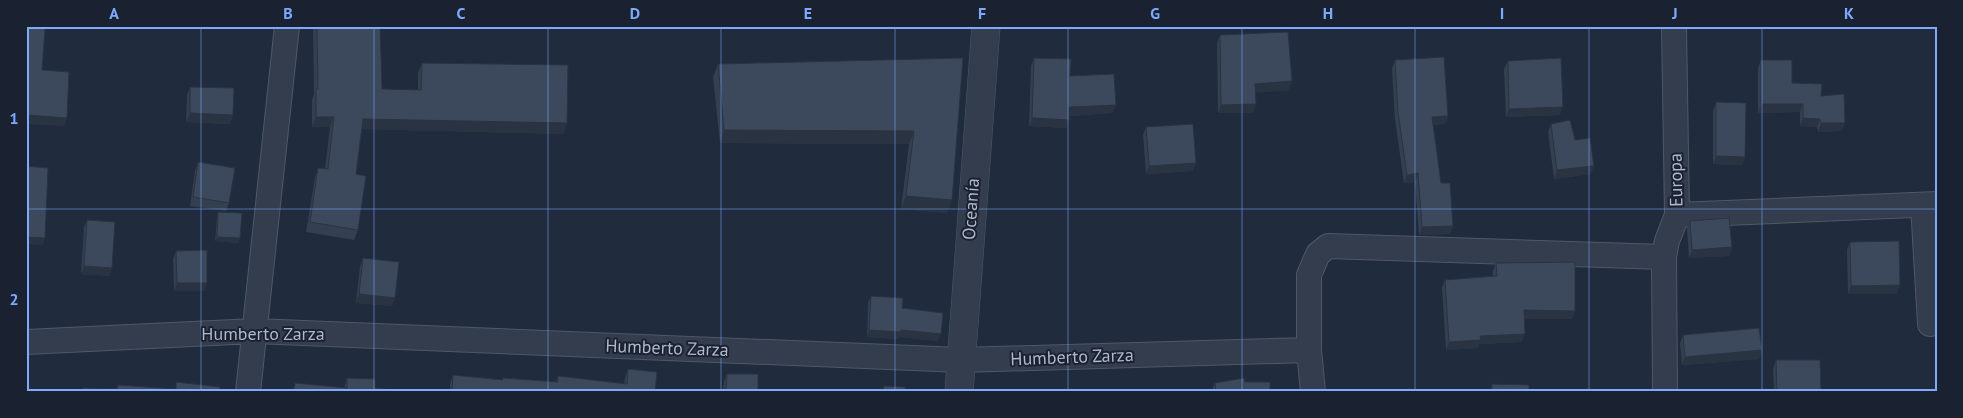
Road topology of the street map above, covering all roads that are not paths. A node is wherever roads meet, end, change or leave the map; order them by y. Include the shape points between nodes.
1 (287, 26) edge
2 (986, 26) edge
3 (1674, 26) edge
4 (1930, 204) edge
5 (1677, 215) junction
6 (1664, 257) junction
7 (1930, 324) dead end
8 (255, 330) junction
9 (26, 342) edge
10 (1309, 350) junction
11 (961, 360) junction
12 (248, 392) edge
13 (959, 392) edge
14 (1314, 392) edge
15 (1665, 392) edge

1 - 8 street
2 - 11 street, Oceanía
3 - 5 street, Europa
4 - 5 street
4 - 7 street
5 - 6 street, Europa
6 - 10 street via 1328,246 1318,254 1309,275
6 - 15 street, Europa
8 - 9 street, Humberto Zarza
8 - 11 street, Humberto Zarza
8 - 12 street
10 - 11 street, Humberto Zarza
10 - 14 street
11 - 13 street, Oceanía

